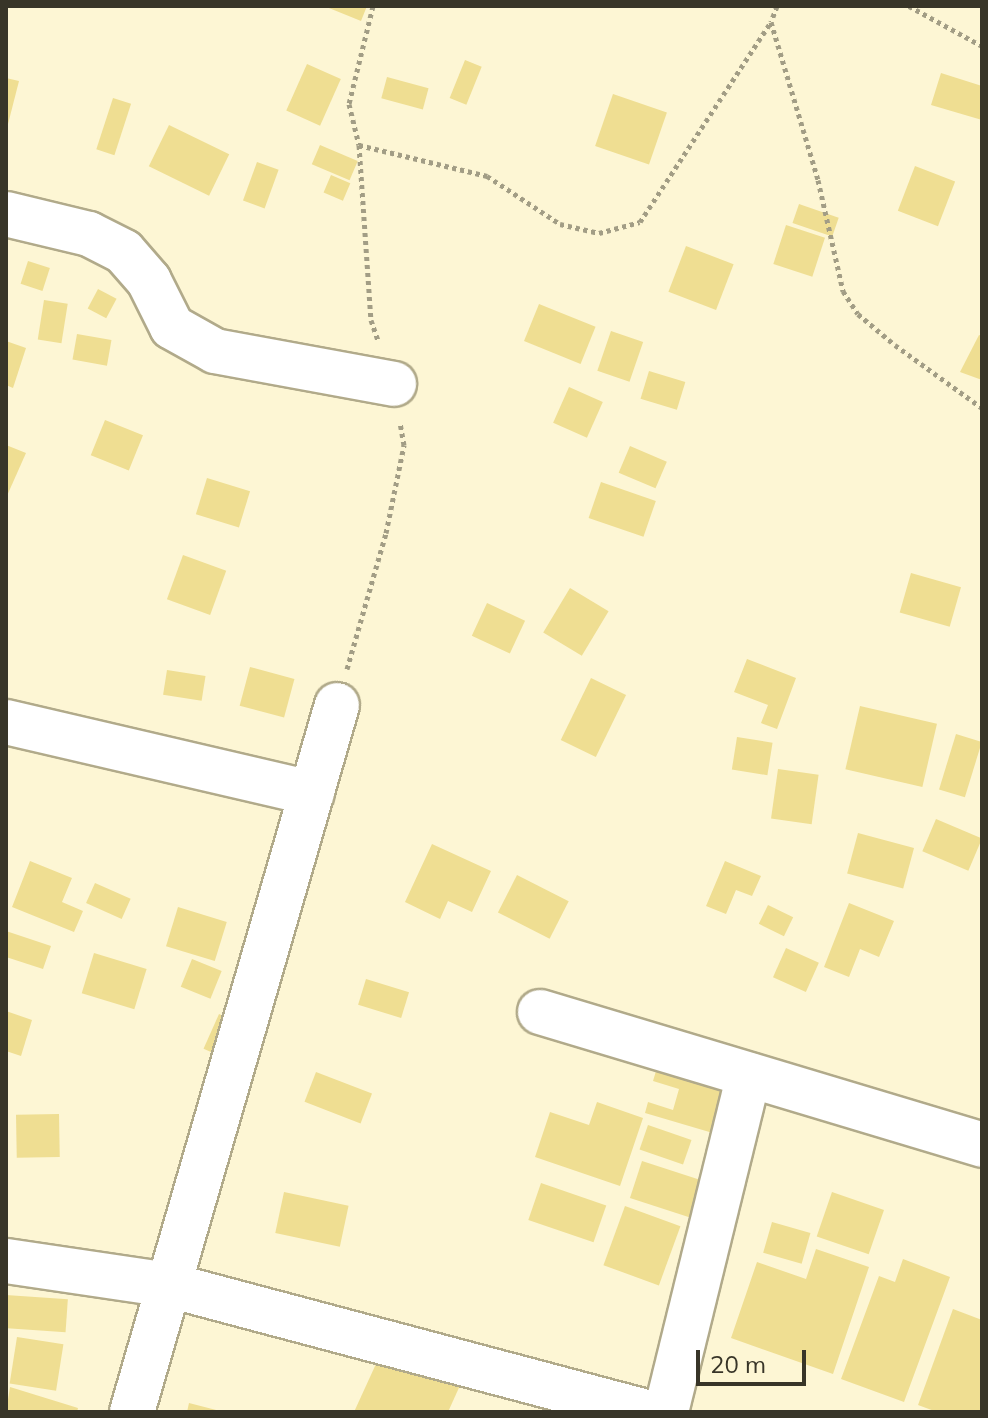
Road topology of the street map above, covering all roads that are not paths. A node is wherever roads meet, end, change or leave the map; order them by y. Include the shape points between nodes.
1 (6, 214) edge
2 (394, 384) dead end
3 (337, 705) dead end
4 (6, 722) edge
5 (312, 793) junction
6 (540, 1012) dead end
7 (749, 1075) junction
8 (982, 1145) edge
9 (6, 1261) edge
10 (169, 1285) junction
11 (132, 1412) edge
12 (645, 1412) edge
13 (666, 1412) edge

1 - 2 street via 89,234 124,252 149,281 172,327 215,351
3 - 5 street
4 - 5 street
5 - 10 street
6 - 7 street
7 - 8 street
7 - 13 street
9 - 10 street
10 - 11 street
10 - 12 street

